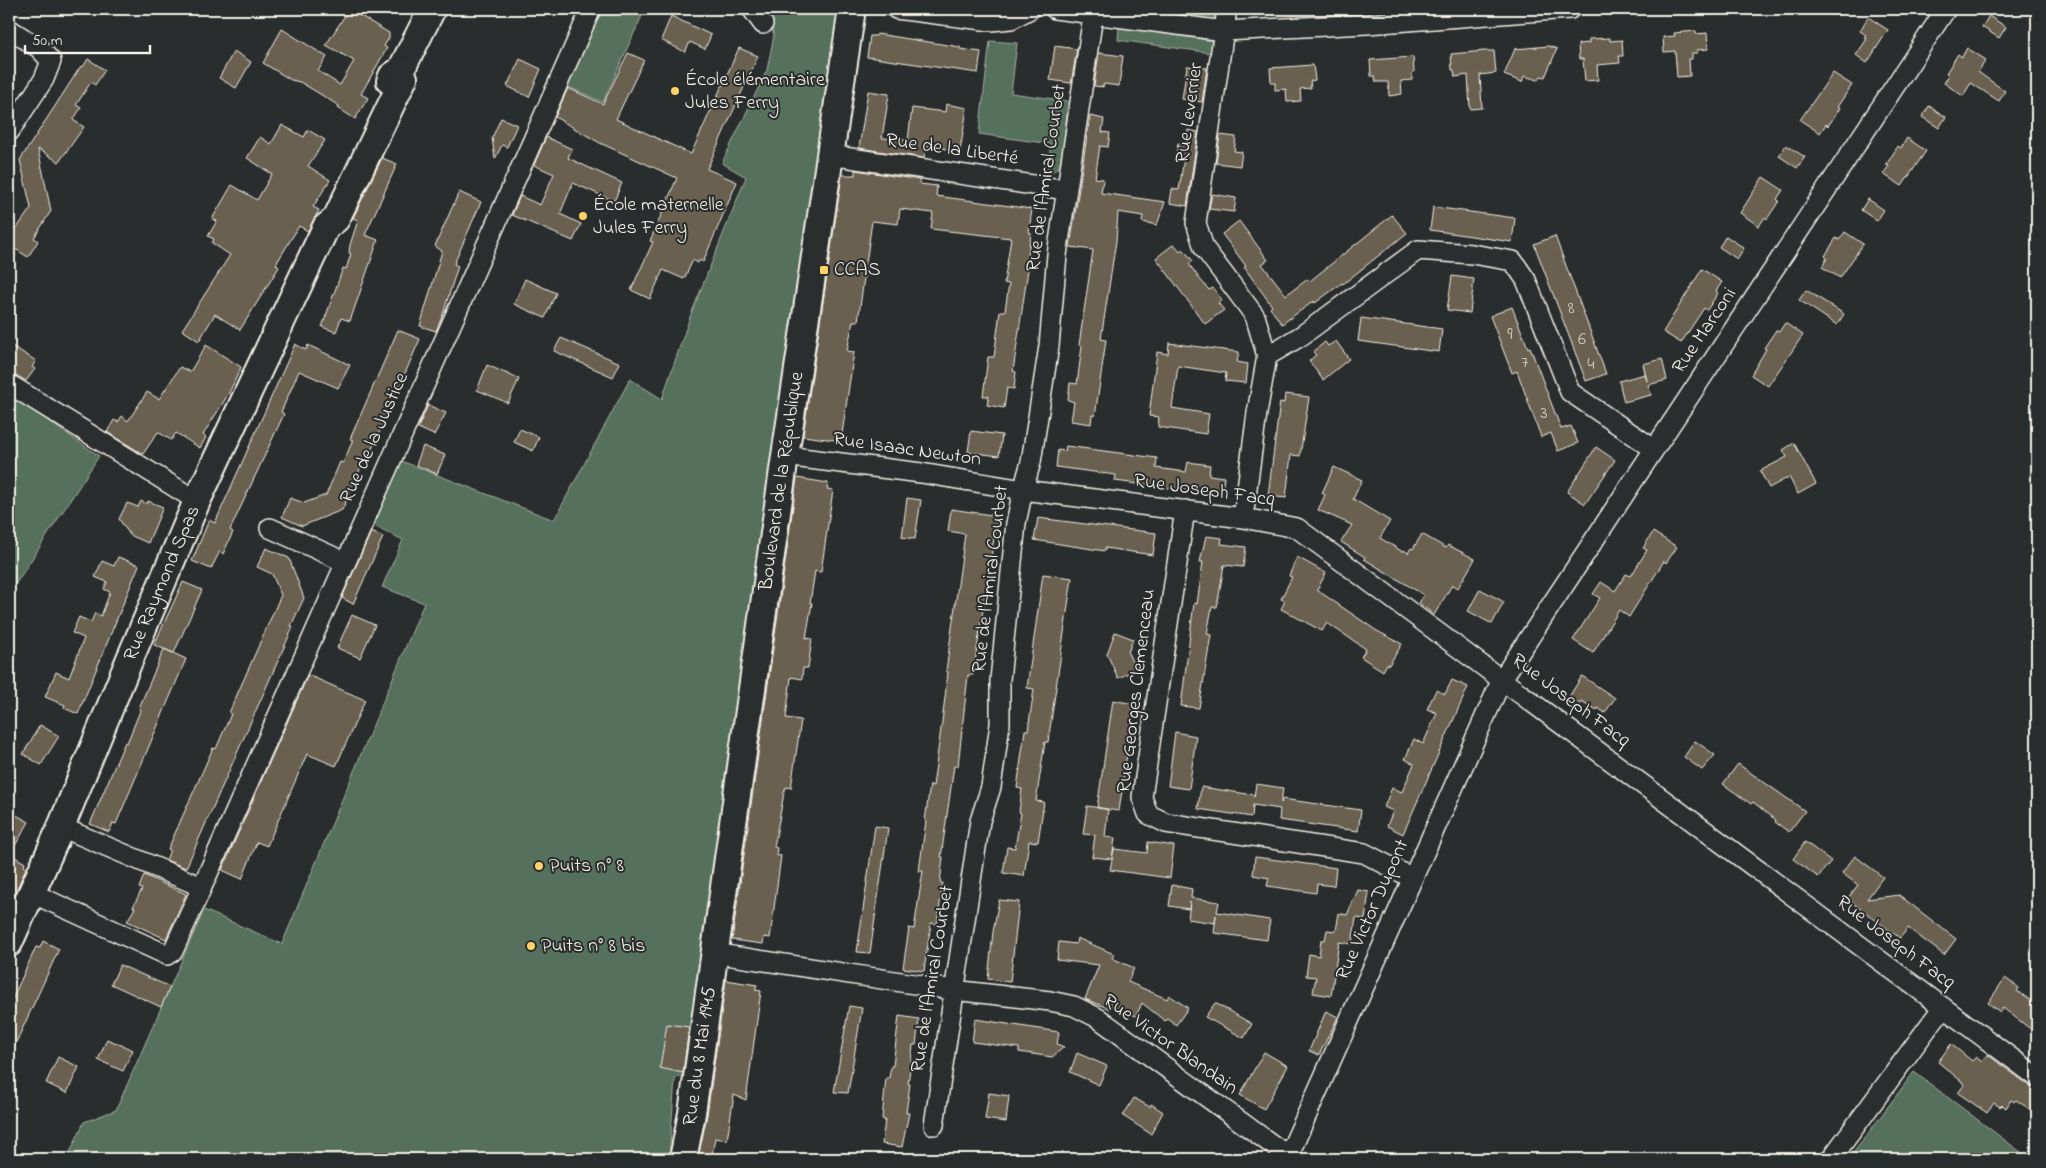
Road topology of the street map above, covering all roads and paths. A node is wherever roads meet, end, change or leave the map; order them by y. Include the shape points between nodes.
1 (432, 9) edge
2 (591, 9) edge
3 (752, 9) edge
4 (852, 9) edge
5 (896, 9) edge
6 (1030, 9) edge
7 (1055, 9) edge
8 (1227, 9) edge
9 (1570, 9) edge
10 (1946, 9) edge
11 (1094, 11) edge
12 (1368, 16) edge
13 (763, 24) dead end
14 (9, 29) edge
15 (1224, 31) junction
16 (9, 132) edge
17 (830, 156) junction
18 (1067, 190) junction
19 (1268, 356) junction
20 (9, 384) edge
21 (1654, 449) junction
22 (785, 456) junction
23 (1023, 490) junction
24 (197, 501) junction
25 (1185, 510) junction
26 (1243, 518) junction
27 (270, 528) dead end
28 (344, 562) junction
29 (1502, 679) junction
30 (61, 827) junction
31 (1412, 878) junction
32 (202, 887) junction
33 (32, 893) junction
34 (9, 943) edge
35 (713, 953) junction
36 (953, 990) junction
37 (1944, 1007) junction
38 (2037, 1077) edge
39 (934, 1125) dead end
40 (1289, 1158) edge
41 (683, 1159) edge
42 (1831, 1159) edge

1 - 24 street, Rue Raymond Spas via 401,70 392,76 374,126 326,216 326,227
2 - 28 street, Rue de la Justice
3 - 13 street
4 - 17 street, Boulevard de la République
5 - 6 street via 991,21 1011,19
7 - 11 street
8 - 15 street, Rue Leverrier
9 - 12 street
10 - 21 street, Rue Marconi
11 - 15 street
11 - 18 street, Rue de l'Amiral Courbet
12 - 15 street
14 - 16 street via 39,48 51,61 44,79
15 - 19 street, Rue Leverrier via 1196,223 1204,248 1255,316
17 - 18 street, Rue de la Liberté
17 - 22 street, Boulevard de la République
18 - 23 street, Rue de l'Amiral Courbet via 1049,346 1031,462
19 - 21 street via 1302,336 1418,250 1513,261 1526,280 1570,392
19 - 26 street
20 - 24 street
21 - 29 street, Rue Marconi
22 - 23 street, Rue Isaac Newton
22 - 35 street, Boulevard de la République
23 - 25 street, Rue Joseph Facq
23 - 36 street, Rue de l'Amiral Courbet via 1016,523 1000,680 1000,724 991,787 980,821
24 - 30 street, Rue Raymond Spas
25 - 26 street, Rue Joseph Facq
25 - 31 street, Rue Georges Clemenceau via 1142,797 1148,814 1166,823 1364,853
26 - 29 street, Rue Joseph Facq via 1297,528
27 - 28 street
28 - 32 street, Rue de la Justice
29 - 31 street, Rue Victor Dupont
29 - 37 street, Rue Joseph Facq
30 - 32 street
30 - 33 street, Rue Raymond Spas
31 - 40 street, Rue Victor Dupont
32 - 33 street, Rue de la Justice via 173,950 167,955
33 - 34 street, Rue Raymond Spas
35 - 36 street, Rue Victor Blandain
35 - 41 street, Rue du 8 Mai 1945
36 - 39 street, Rue de l'Amiral Courbet
36 - 40 street, Rue Victor Blandain via 1074,1006 1098,1018
37 - 38 street, Rue Joseph Facq
37 - 42 street

